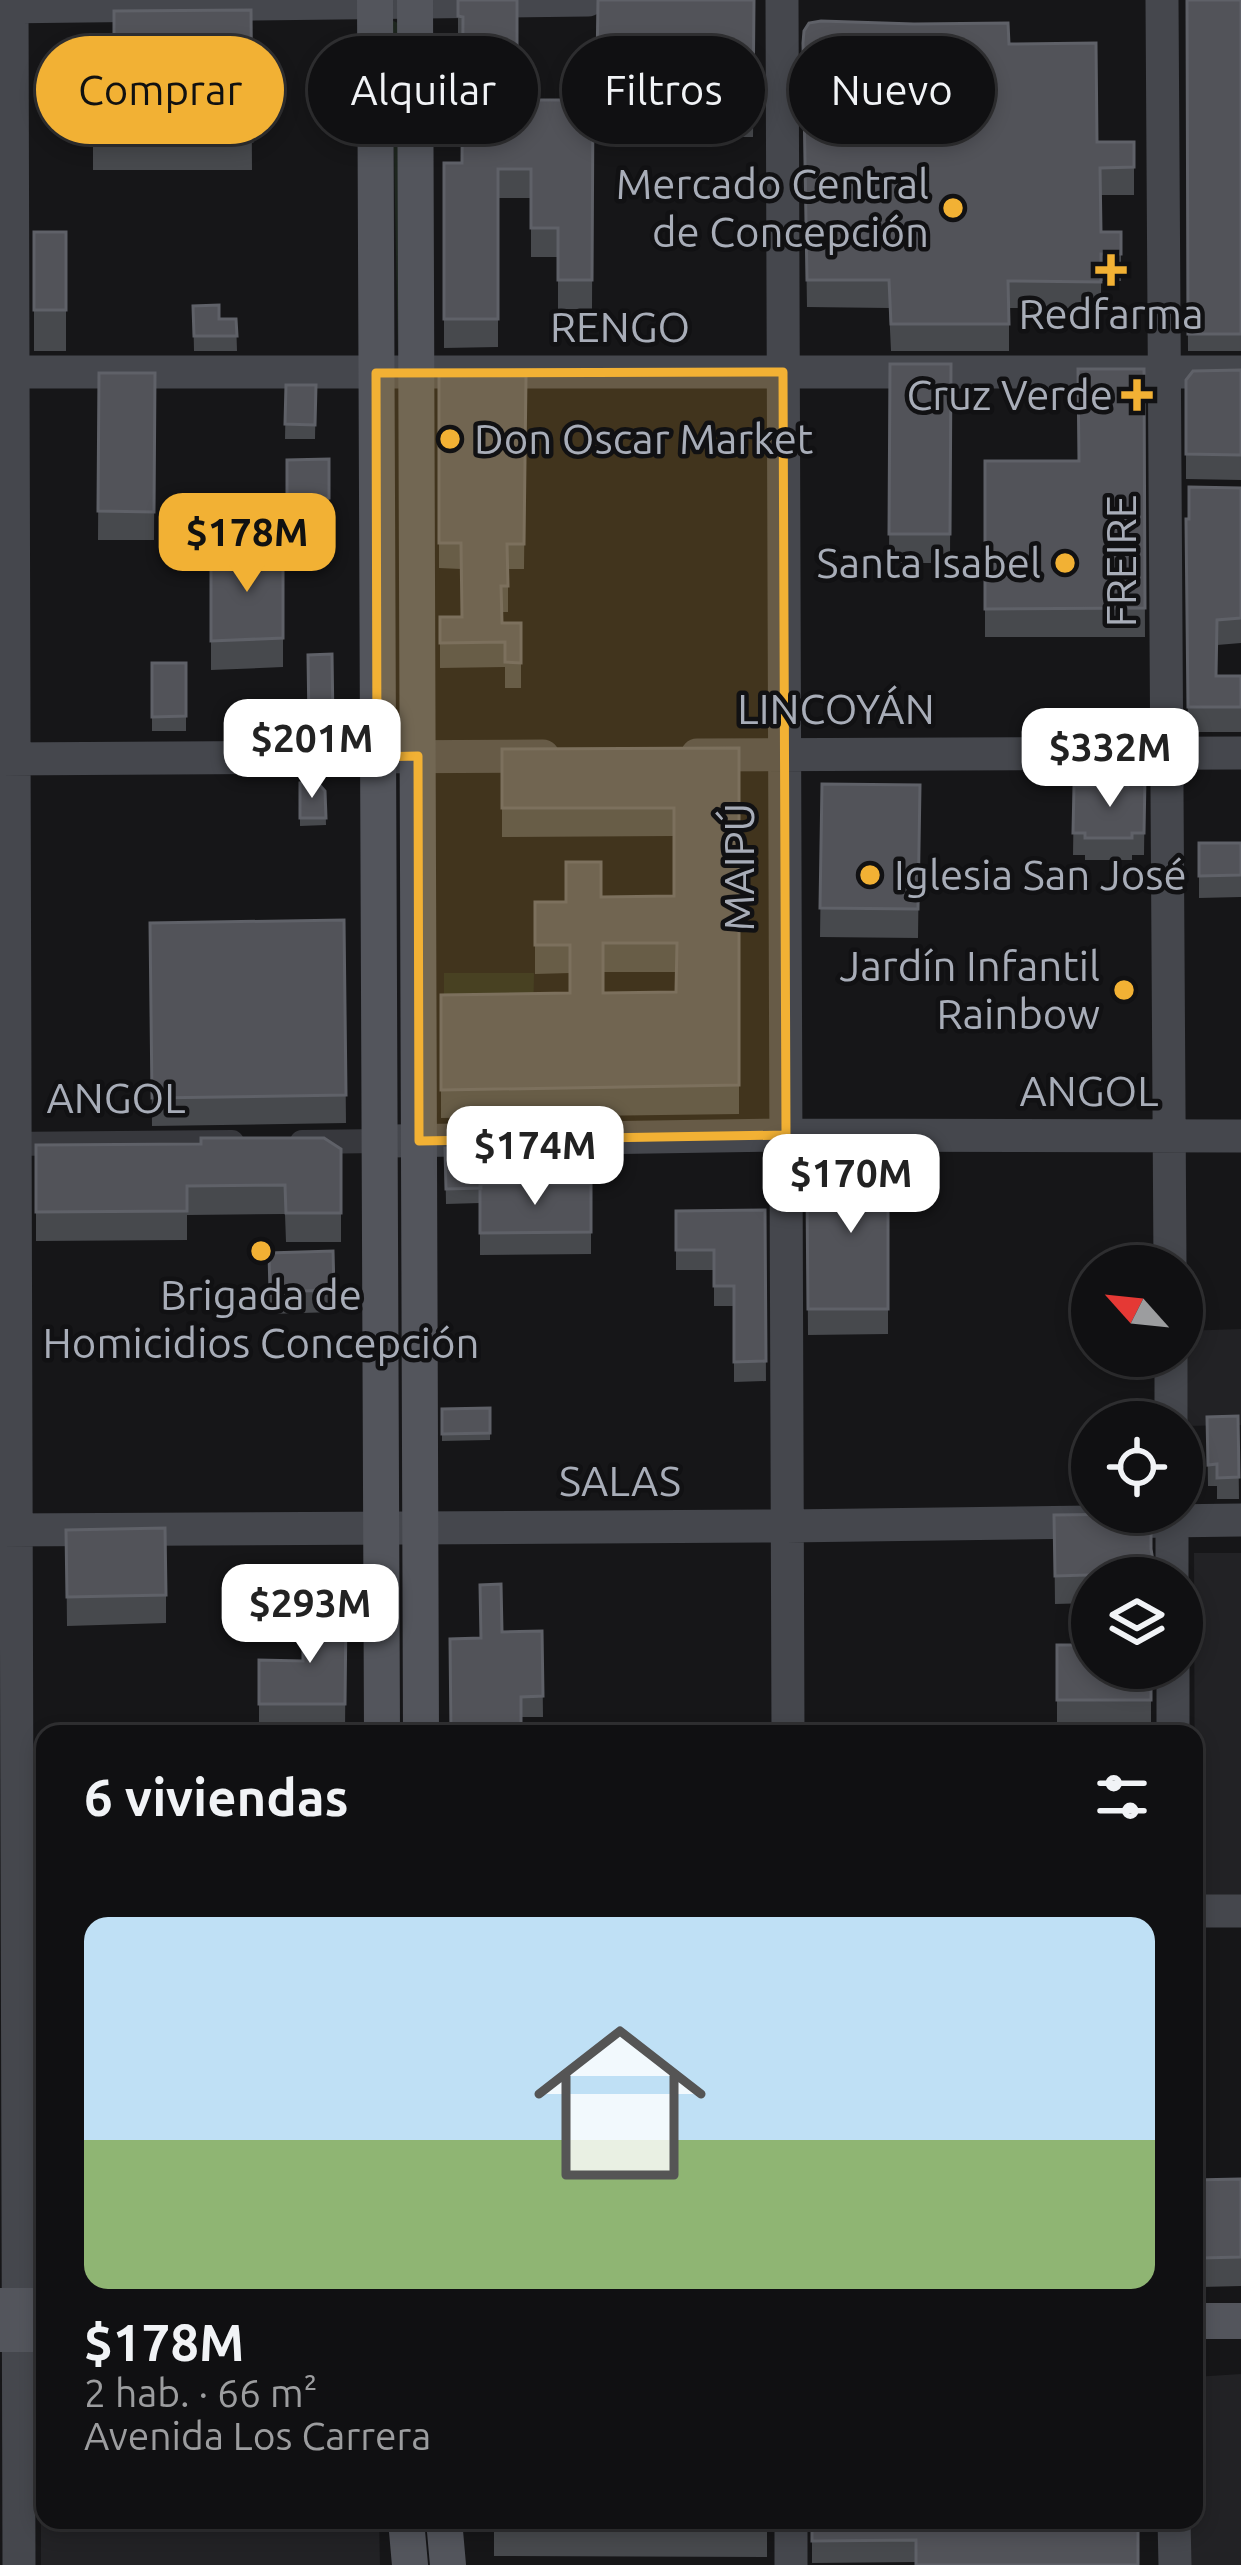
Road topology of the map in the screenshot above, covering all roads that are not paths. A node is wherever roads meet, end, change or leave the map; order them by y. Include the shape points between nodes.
1 (588, 0) edge
2 (782, 0) edge
3 (1162, 0) edge
4 (375, 1) edge
5 (415, 1) edge
6 (8, 4) edge
7 (1165, 371) junction
8 (6, 372) edge
9 (783, 372) junction
10 (1241, 372) edge
11 (376, 373) junction
12 (416, 373) junction
13 (1168, 753) junction
14 (1241, 753) edge
15 (676, 755) edge
16 (784, 755) junction
17 (418, 756) junction
18 (582, 756) edge
19 (377, 757) junction
20 (7, 759) edge
21 (786, 1135) junction
22 (1170, 1136) junction
23 (1241, 1136) edge
24 (381, 1141) junction
25 (419, 1141) junction
26 (8, 1143) edge
27 (1171, 1245) edge
28 (1203, 1518) edge
29 (1071, 1519) edge
30 (1241, 1520) edge
31 (785, 1526) junction
32 (381, 1527) junction
33 (420, 1527) junction
34 (8, 1530) edge
35 (1173, 1689) edge
36 (382, 1725) edge
37 (422, 1725) edge
38 (788, 1725) edge
39 (1173, 1725) edge
40 (1203, 1911) edge
41 (1241, 1911) edge
42 (21, 1916) edge
43 (21, 2320) edge
44 (1203, 2321) edge
45 (1241, 2321) edge
46 (407, 2529) edge
47 (445, 2529) edge
48 (791, 2529) edge
49 (1174, 2529) edge
50 (19, 2565) edge
51 (410, 2565) edge
52 (448, 2565) edge
53 (790, 2565) edge
54 (1174, 2565) edge

1 - 5 street
2 - 9 street, MAIPÚ
3 - 7 street, FREIRE
4 - 5 street
4 - 6 street
4 - 11 main road
5 - 12 main road
6 - 8 street
7 - 9 street, RENGO
7 - 10 street, RENGO
7 - 13 street, FREIRE via 1175,495
8 - 11 street, RENGO
8 - 20 street
9 - 12 street, RENGO
9 - 16 street, MAIPÚ
11 - 12 street, RENGO
11 - 19 main road
12 - 17 main road
13 - 14 street, LINCOYÁN
13 - 16 street, LINCOYÁN
13 - 22 street, FREIRE
15 - 16 street, LINCOYÁN
16 - 21 street, MAIPÚ
17 - 18 street
17 - 19 street
17 - 25 main road
19 - 20 street
19 - 24 main road
20 - 26 street
21 - 22 street, ANGOL
21 - 25 street, ANGOL
21 - 31 street, MAIPÚ
22 - 23 street, ANGOL
22 - 27 street, FREIRE
24 - 25 street, ANGOL
24 - 26 street, ANGOL
24 - 32 main road
25 - 33 main road
26 - 34 street
28 - 30 street, SALAS
29 - 31 street, SALAS
31 - 33 street, SALAS
31 - 38 street, MAIPÚ
32 - 33 street, SALAS
32 - 34 street, SALAS
32 - 36 main road
33 - 37 main road
34 - 42 street
35 - 39 street
40 - 41 street
42 - 43 street
43 - 50 street
44 - 45 main road
46 - 51 main road
47 - 52 main road
48 - 53 street
49 - 54 street

